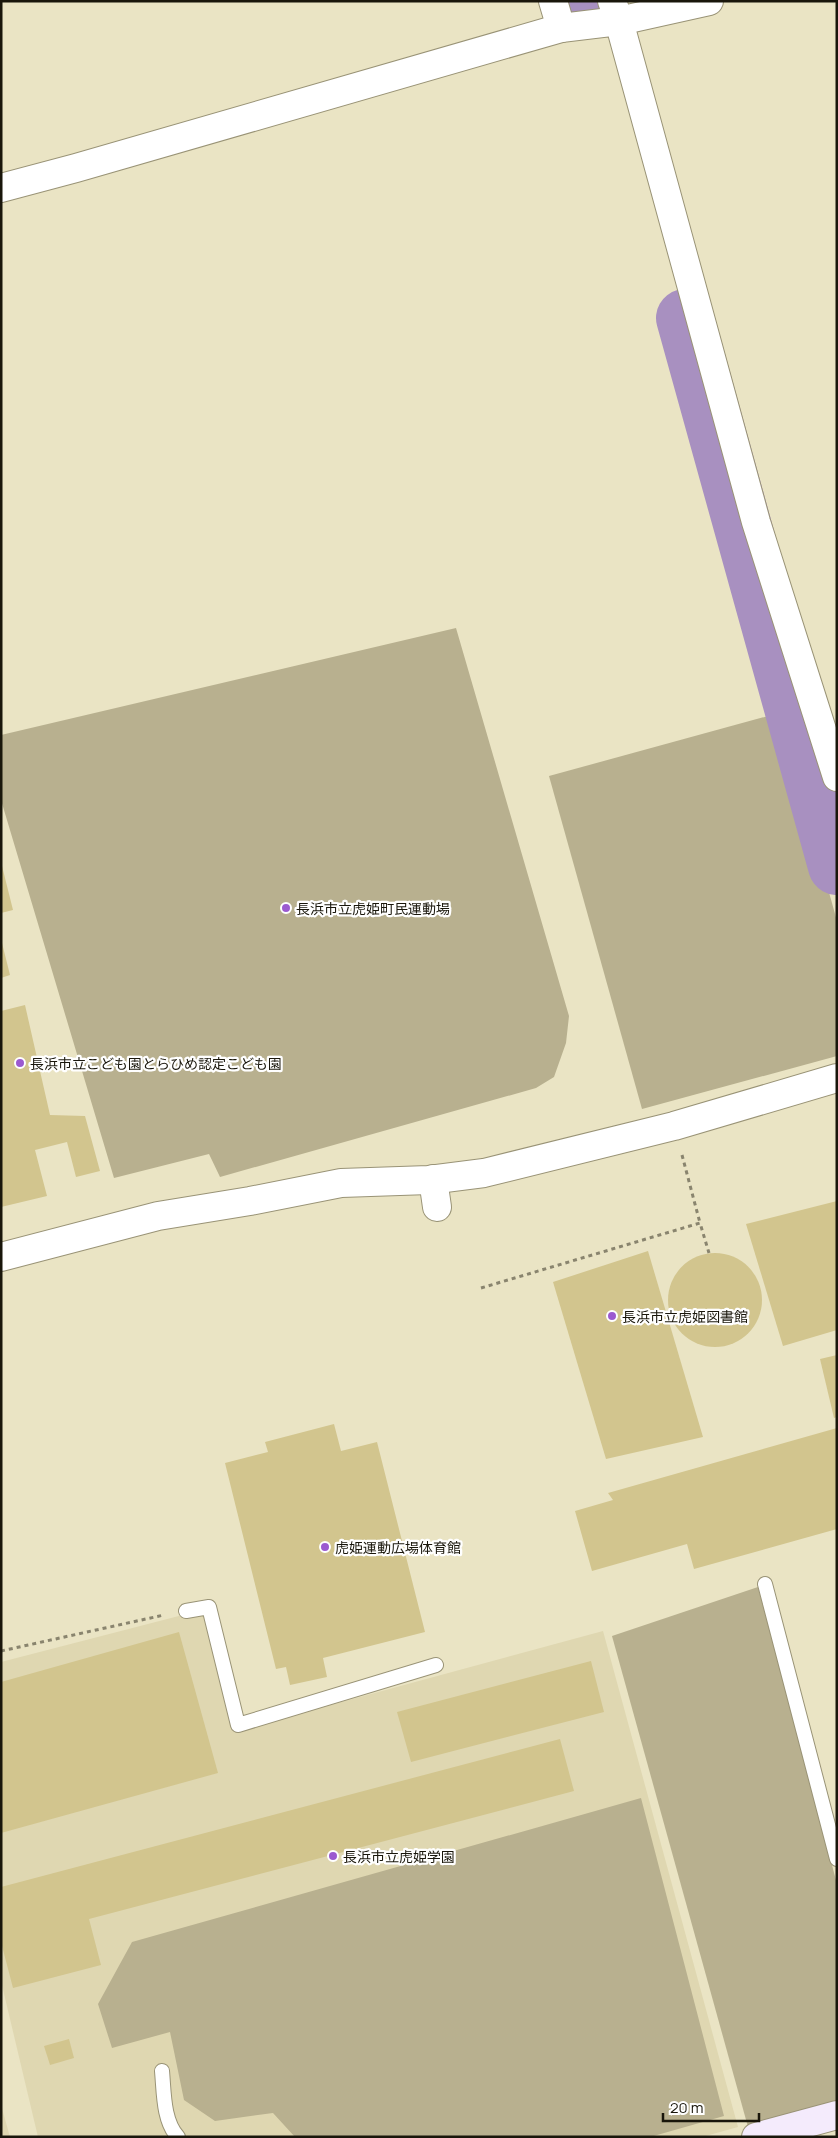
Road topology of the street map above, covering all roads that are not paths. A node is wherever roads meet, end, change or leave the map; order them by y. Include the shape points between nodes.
1 (554, 1) edge
2 (709, 1) edge
3 (616, 11) edge
4 (561, 28) junction
5 (1, 188) edge
6 (837, 777) edge
7 (837, 1078) edge
8 (433, 1179) junction
9 (437, 1207) dead end
10 (1, 1258) edge
11 (764, 1584) dead end
12 (186, 1610) road end
13 (436, 1664) dead end
14 (837, 1858) edge
15 (162, 2071) dead end
16 (837, 2115) edge
17 (178, 2137) edge
18 (756, 2137) edge

1 - 4 street
2 - 3 street
3 - 4 street
3 - 6 street via 756,522
4 - 5 street
7 - 8 street via 674,1126 484,1173
8 - 9 street
8 - 10 street via 341,1183 262,1210 158,1216
11 - 14 lane
12 - 13 lane via 210,1607 238,1725
15 - 17 lane via 171,2130
16 - 18 main road

